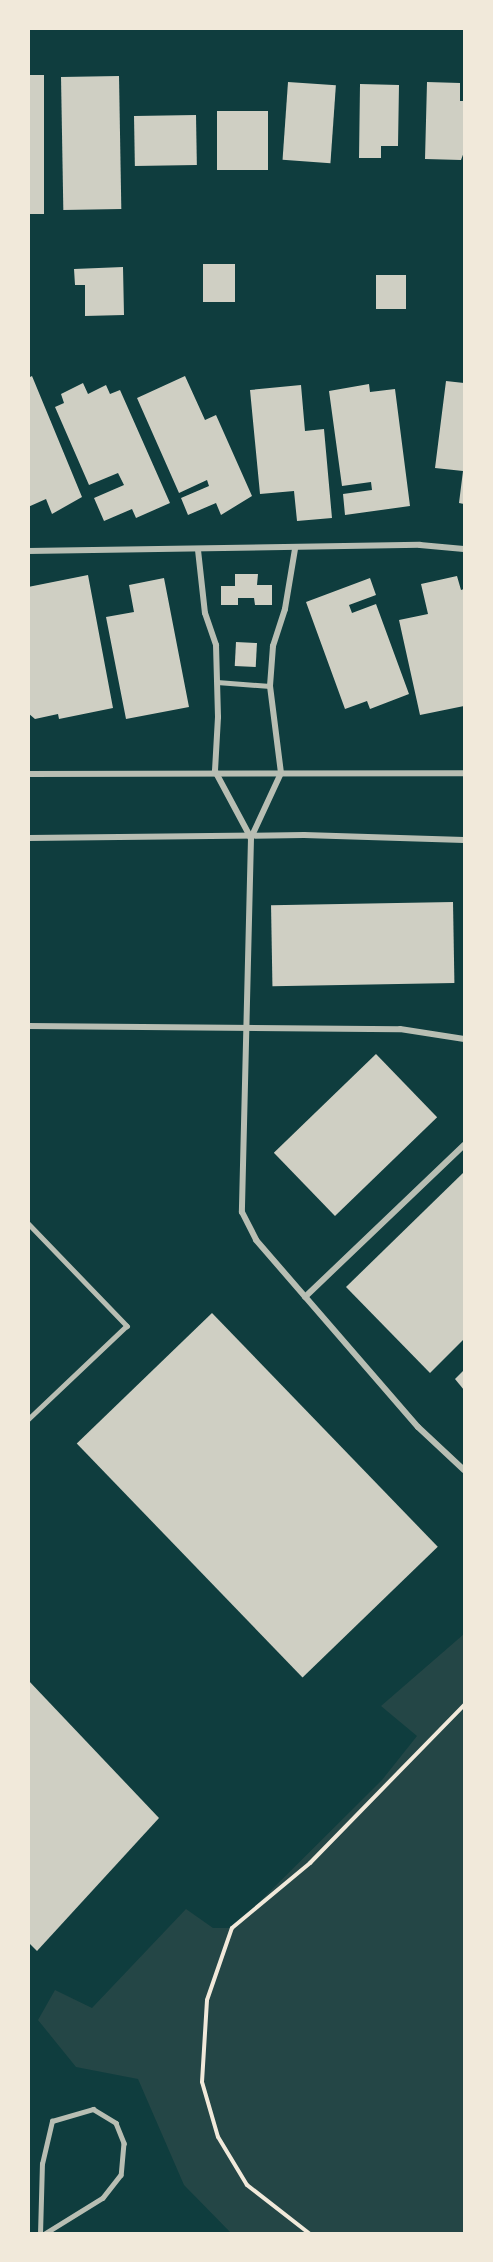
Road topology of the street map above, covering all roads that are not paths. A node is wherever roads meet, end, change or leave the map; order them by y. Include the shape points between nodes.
1 (294, 549) junction
2 (465, 549) edge
3 (198, 550) junction
4 (28, 551) edge
5 (217, 682) junction
6 (270, 686) junction
7 (215, 771) junction
8 (281, 773) junction
9 (465, 773) edge
10 (28, 774) edge
11 (28, 838) edge
12 (251, 838) junction
13 (465, 840) edge
14 (28, 1026) edge
15 (244, 1031) junction
16 (465, 1039) edge
17 (465, 1145) edge
18 (28, 1223) edge
19 (305, 1297) junction
20 (28, 1420) edge
21 (465, 1470) edge
22 (40, 2234) edge
23 (45, 2234) edge

1 - 2 street via 420,545
1 - 3 street
1 - 6 street via 285,609 273,646
3 - 4 street
3 - 5 street via 205,613 216,645
5 - 6 lane
5 - 7 street
6 - 8 street
7 - 8 street
7 - 10 street
7 - 12 street
8 - 9 street
8 - 12 street
11 - 12 street
12 - 13 street via 304,835
12 - 15 street
14 - 15 street
15 - 16 street via 400,1029
15 - 19 street via 242,1212 256,1240
17 - 19 street
18 - 20 lane via 127,1326
19 - 21 street via 418,1427
22 - 23 lane via 42,2164 52,2121 93,2109 116,2123 124,2144 121,2175 103,2198

